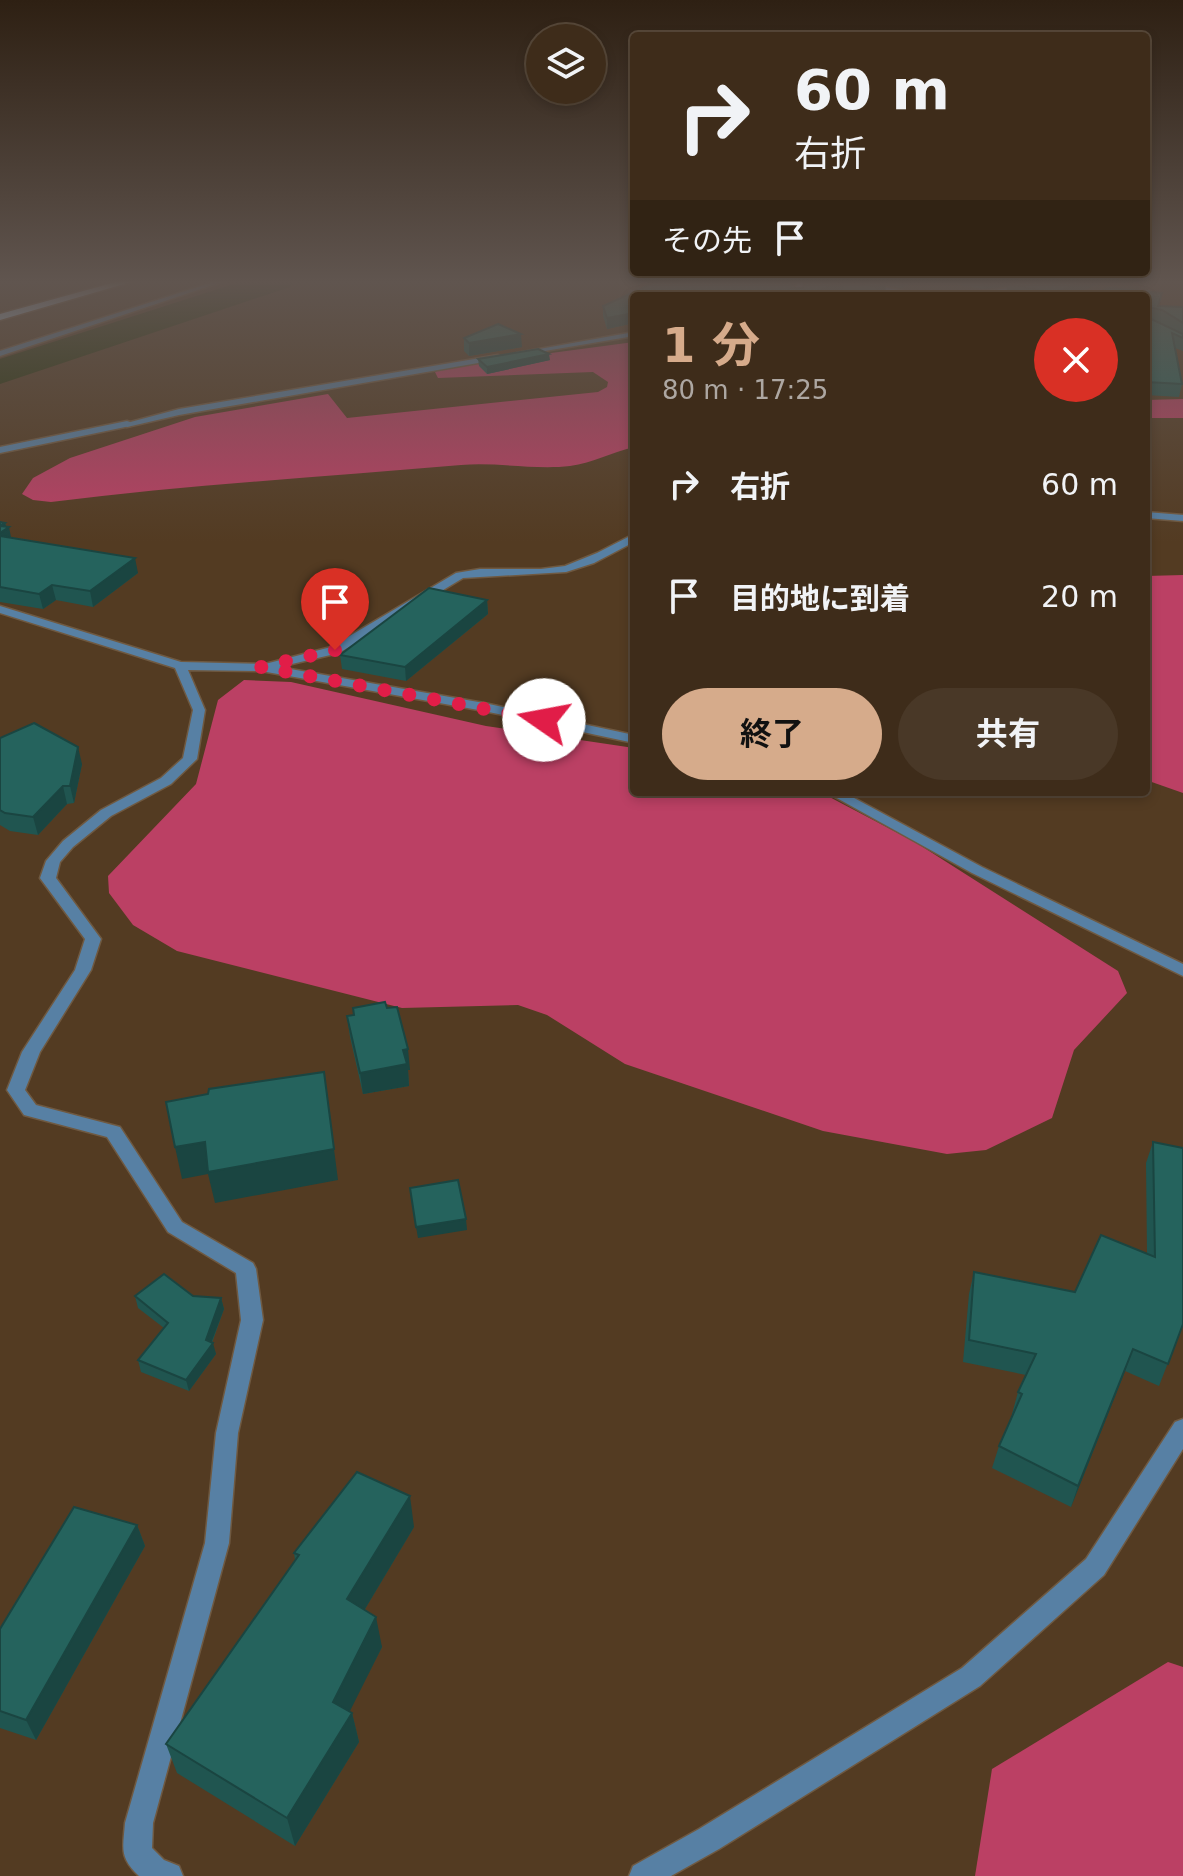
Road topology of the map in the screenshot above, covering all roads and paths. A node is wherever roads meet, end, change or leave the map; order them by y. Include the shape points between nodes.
1 (431, 368) edge
2 (0, 450) edge
3 (1150, 515) edge
4 (1183, 518) edge
5 (630, 539) edge
6 (0, 609) edge
7 (180, 666) junction
8 (261, 667) junction
9 (630, 738) edge
10 (840, 796) edge
11 (1183, 971) edge
12 (1183, 1429) edge
13 (169, 1876) edge
14 (643, 1876) edge

1 - 2 street
3 - 4 street
5 - 8 street via 572,568 460,575 335,650
6 - 7 street
7 - 8 street
7 - 13 street via 199,710 190,759 166,781 106,813 53,861 48,878 93,939 83,970 31,1052 16,1090 30,1110 113,1132 175,1227 246,1269 252,1320 227,1433 217,1543 139,1823 137,1854 156,1872
8 - 9 street
10 - 11 street
12 - 14 street via 1095,1567 971,1677

